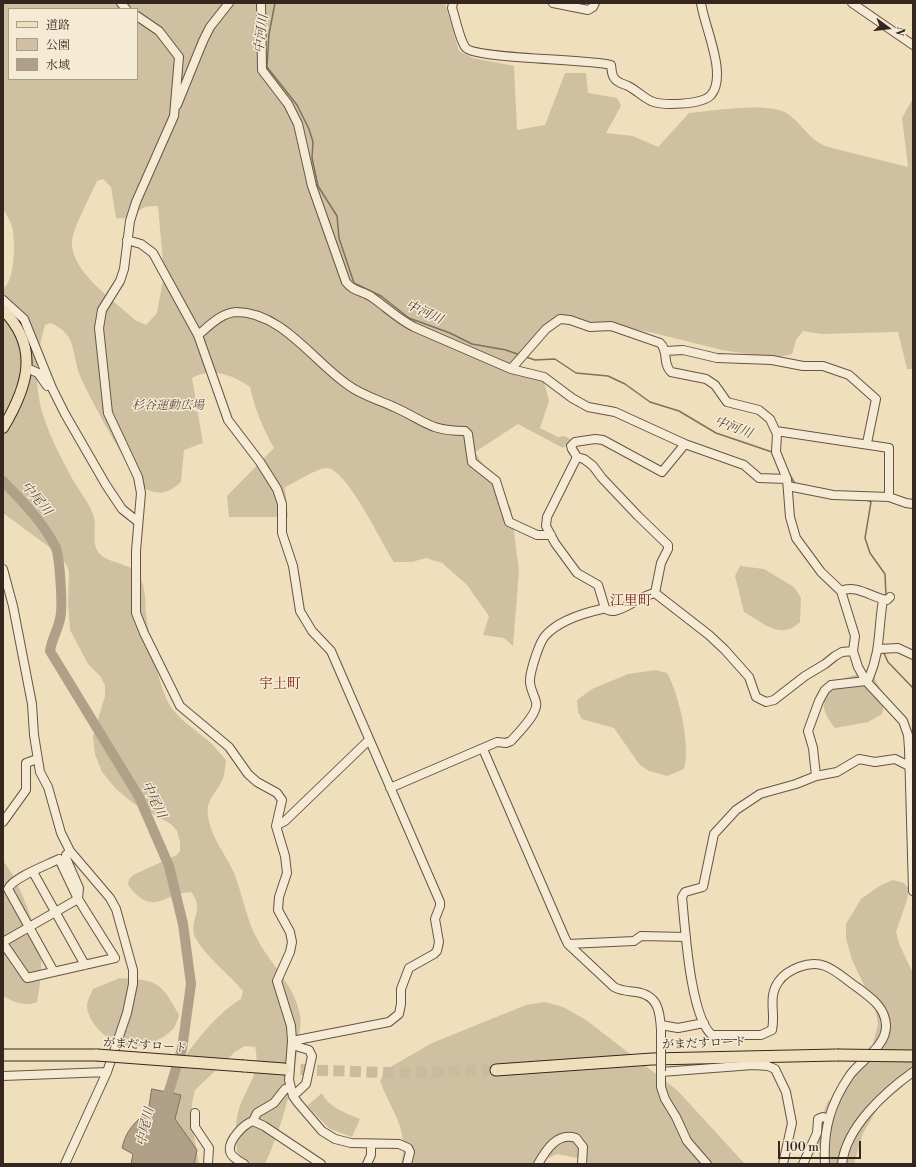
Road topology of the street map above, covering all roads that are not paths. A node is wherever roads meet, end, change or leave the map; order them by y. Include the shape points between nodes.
1 (228, 3) edge
2 (261, 3) edge
3 (453, 3) edge
4 (553, 3) edge
5 (595, 3) edge
6 (701, 3) edge
7 (852, 3) edge
8 (138, 17) edge
9 (913, 45) edge
10 (176, 107) junction
11 (127, 240) junction
12 (3, 300) edge
13 (3, 310) edge
14 (198, 335) junction
15 (666, 351) junction
16 (27, 368) junction
17 (511, 369) junction
18 (65, 414) junction
19 (3, 428) edge
20 (776, 431) junction
21 (867, 443) junction
22 (685, 444) junction
23 (577, 458) junction
24 (787, 482) junction
25 (889, 497) junction
26 (913, 504) edge
27 (137, 522) junction
28 (551, 535) junction
29 (3, 569) edge
30 (841, 591) junction
31 (655, 593) junction
32 (605, 608) junction
33 (881, 649) junction
34 (853, 651) junction
35 (913, 655) edge
36 (866, 681) junction
37 (369, 740) junction
38 (483, 749) junction
39 (37, 759) junction
40 (909, 766) junction
41 (816, 776) junction
42 (390, 788) junction
43 (911, 791) edge
44 (3, 822) edge
45 (276, 826) junction
46 (70, 851) junction
47 (33, 872) junction
48 (5, 891) edge
49 (913, 892) edge
50 (78, 899) junction
51 (56, 912) junction
52 (29, 928) junction
53 (686, 937) junction
54 (3, 943) edge
55 (568, 944) junction
56 (85, 965) junction
57 (54, 972) junction
58 (704, 1023) junction
59 (661, 1028) junction
60 (292, 1043) junction
61 (3, 1055) edge
62 (913, 1056) edge
63 (284, 1070) tunnel mouth
64 (496, 1070) tunnel mouth
65 (107, 1072) junction
66 (661, 1072) junction
67 (913, 1072) edge
68 (3, 1076) edge
69 (292, 1092) junction
70 (195, 1112) dead end
71 (829, 1119) junction
72 (253, 1121) junction
73 (371, 1144) junction
74 (65, 1164) edge
75 (208, 1164) edge
76 (244, 1164) edge
77 (321, 1164) edge
78 (367, 1164) edge
79 (407, 1164) edge
80 (538, 1164) edge
81 (582, 1164) edge
82 (707, 1164) edge
83 (783, 1164) edge
84 (803, 1164) edge
85 (825, 1164) edge
86 (842, 1164) edge

1 - 10 street via 210,27
2 - 17 street via 262,70 288,104 298,124 312,186 350,287 371,296 399,319 414,327
3 - 6 street via 452,8 464,44 469,50 496,55 611,65 612,74 617,82 629,86 652,102 680,104 706,99 711,95 717,79 709,31
4 - 5 street via 588,10
7 - 9 street
8 - 10 street via 159,32 179,57
10 - 11 street via 136,202
11 - 14 street via 141,244 153,253
11 - 27 street via 120,281 102,310 99,328 108,413 140,485 141,501
12 - 18 street via 24,319
13 - 16 main road via 21,334 26,347
14 - 28 street via 224,315 235,312 264,318 287,333 348,386 398,408 430,427 465,431 468,434 472,462 496,480 509,522 537,535
14 - 37 street via 228,420 277,489 282,504 282,533 293,566 302,616 331,651
15 - 17 street via 657,341 623,329 605,325 586,326 565,319 551,324
15 - 20 street via 666,366 671,372 706,379 715,385 727,402 755,408 764,413
15 - 21 street via 683,350 724,358 823,366 843,372 855,379 876,399
16 - 18 street via 42,377 61,413
16 - 19 main road via 22,391
17 - 22 street via 544,377 588,407 615,412
18 - 27 street via 122,509
20 - 21 street via 834,441
20 - 24 street via 776,452
21 - 25 street via 871,446 889,448
22 - 23 street via 662,472 603,440 573,443 572,449
22 - 24 street via 744,465 759,478
23 - 28 street via 547,517 546,526
23 - 31 street via 584,459 593,466 668,545 661,563
24 - 25 street via 839,495
24 - 30 street via 790,517 796,538 821,572
25 - 26 street
27 - 45 street via 136,612 144,633 186,714 229,747 248,774 257,782 280,795 282,804
28 - 32 street via 577,573 598,585
29 - 39 street via 13,606 32,704
30 - 33 street via 861,591 886,599 880,616
30 - 34 street via 855,636
31 - 32 street via 614,611
31 - 34 street via 725,650 749,677 756,697 766,702 774,700 835,656
32 - 38 street via 559,626 544,637 530,676 536,711 511,742 497,742
33 - 35 street via 898,648
33 - 36 street
34 - 36 street
36 - 40 street via 903,721 908,735
36 - 41 street via 831,685 818,701 808,732 813,748
37 - 42 street
37 - 45 street via 285,821
38 - 42 street
38 - 55 street
39 - 44 street via 26,763 26,790
39 - 46 street via 61,833
40 - 41 street via 894,759 875,762 859,759 837,772
40 - 43 street
41 - 53 street via 760,794 736,810 714,834 703,887 685,892 682,897
42 - 60 street via 440,902 436,919 438,947 434,954 410,968 401,989 401,1009 394,1020
43 - 49 street
45 - 60 street via 288,869 279,897 278,910 290,932 292,942 290,952 278,974 277,986 291,1026
46 - 50 street via 66,858 79,888
46 - 65 street via 110,898 116,909 133,970 129,1007
47 - 48 street
47 - 50 street via 59,859
47 - 51 street
48 - 52 street
50 - 51 street
50 - 56 street via 115,958
51 - 52 street
51 - 56 street
52 - 54 street
52 - 57 street
53 - 55 street via 641,936 634,941
53 - 58 street via 692,988
54 - 57 street via 27,978
55 - 59 street via 614,987 651,997 658,1006
56 - 57 street
58 - 59 street
58 - 71 street via 712,1035 768,1033 772,1030 773,1024 771,998 779,981 807,964 833,969 874,999 882,1011 886,1026 885,1034 846,1082
59 - 66 street, bridge
60 - 69 street
60 - 69 street via 309,1050 312,1056 306,1084
61 - 63 highway, がまだすロード, bridge via 97,1055
62 - 64 highway, がまだすロード, bridge via 718,1056
65 - 68 street
65 - 74 street
66 - 82 street via 661,1087 665,1100 676,1117 686,1141
66 - 83 street via 753,1064 775,1069 786,1092 792,1123
67 - 86 street via 886,1092 860,1125 848,1142
69 - 72 street via 285,1089 274,1103 257,1113
69 - 73 street via 304,1111 329,1135 343,1141
70 - 75 street via 195,1127 209,1148
71 - 84 street via 818,1119 817,1133
71 - 85 street via 824,1140
72 - 76 street via 242,1127 230,1144 230,1151 234,1157
72 - 77 street
73 - 78 street via 371,1155
73 - 79 street via 404,1145 410,1152
80 - 81 street via 550,1146 568,1137 576,1138 583,1147

